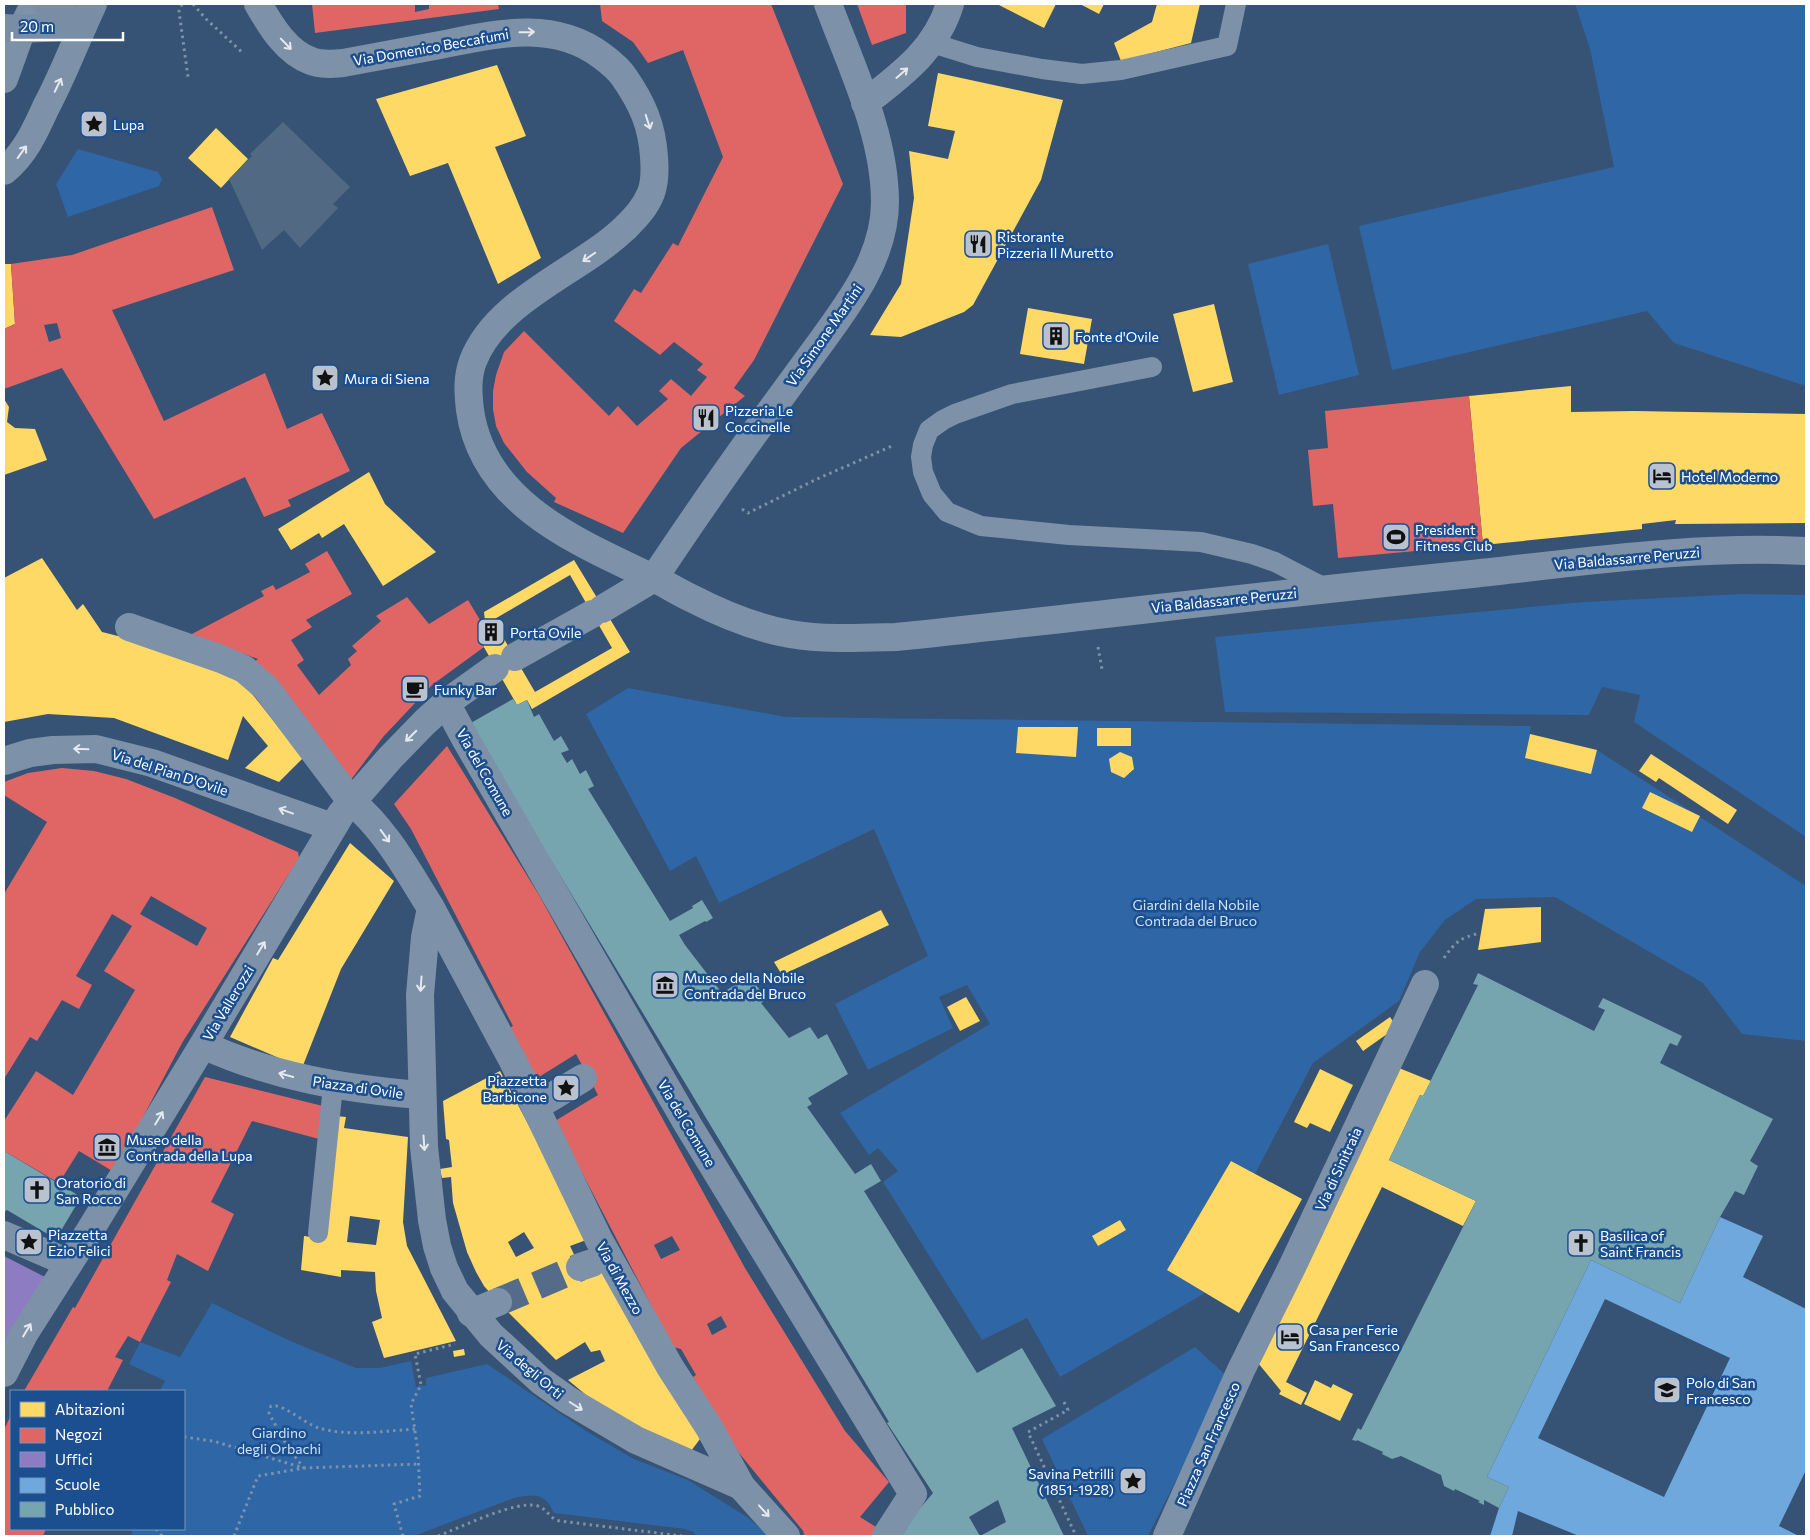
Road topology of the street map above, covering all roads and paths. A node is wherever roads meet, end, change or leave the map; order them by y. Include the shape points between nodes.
1 (34, 4) edge
2 (48, 4) edge
3 (182, 4) edge
4 (193, 4) edge
5 (258, 4) edge
6 (828, 4) edge
7 (950, 4) edge
8 (1236, 4) edge
9 (88, 15) edge
10 (13, 29) edge
11 (932, 43) junction
12 (244, 54) dead end
13 (188, 77) dead end
14 (4, 79) edge
15 (865, 104) junction
16 (4, 171) edge
17 (1152, 367) dead end
18 (928, 430) junction
19 (742, 508) dead end
20 (1806, 551) edge
21 (654, 578) junction
22 (1327, 589) junction
23 (129, 628) dead end
24 (1098, 643) dead end
25 (1102, 669) dead end
26 (446, 703) junction
27 (4, 761) edge
28 (351, 801) junction
29 (332, 827) junction
30 (430, 908) junction
31 (1480, 933) dead end
32 (1425, 984) joint
33 (204, 1045) junction
34 (583, 1078) dead end
35 (333, 1086) junction
36 (421, 1094) junction
37 (535, 1107) junction
38 (318, 1233) dead end
39 (4, 1234) edge
40 (69, 1263) junction
41 (498, 1302) tunnel mouth
42 (471, 1312) junction
43 (490, 1335) junction
44 (1250, 1353) joint
45 (4, 1373) edge
46 (1064, 1402) dead end
47 (415, 1429) junction
48 (185, 1437) edge
49 (419, 1464) junction
50 (304, 1468) junction
51 (741, 1486) junction
52 (234, 1536) edge
53 (403, 1536) edge
54 (438, 1536) edge
55 (682, 1536) edge
56 (786, 1536) edge
57 (886, 1536) edge
58 (1076, 1536) edge
59 (1167, 1536) edge

1 - 10 street
2 - 9 main road
3 - 13 path via 179,11
4 - 12 path
5 -> 21 street, Via Domenico Beccafumi via 283,42 312,62 343,63 479,37 538,32 577,40 621,72 645,112 653,137 654,178 647,202 638,215 599,250 525,299 491,331 472,362 468,398 478,443 507,489 545,521 593,550
6 - 15 street, Via Simone Martini
7 - 11 street
8 - 11 lane via 1227,46 1103,73 1069,73 1018,65
9 - 10 main road
16 -> 9 street via 28,144
10 - 14 street
15 -> 11 street via 905,71
15 - 21 street, Via Simone Martini via 884,182 884,218 872,260 839,317
17 - 18 lane via 1012,394 956,414
18 - 19 path via 748,513
18 - 22 lane via 921,457 926,482 937,502 947,512 963,520 1002,529 1201,542 1275,562
20 - 22 street, Via Baldassarre Peruzzi via 1673,553
21 - 22 street, Via Baldassarre Peruzzi via 694,600 758,626 790,634 846,638 896,637
21 - 26 street, Via Vallerozzi via 505,662
23 - 28 street via 221,658 252,674
24 - 25 path
26 -> 28 street, Via Vallerozzi via 407,739
26 - 57 street, Via del Comune via 688,1126 913,1494
29 -> 27 street, Via del Pian D'Ovile via 152,763 96,749 52,750
28 - 29 street, Via Vallerozzi
28 -> 30 street via 387,838
33 -> 29 street, Via Vallerozzi
30 -> 36 street, Piazza di Ovile via 420,995
30 - 37 street, Via di Mezzo
31 - 32 path via 1455,942
32 - 44 street, Via di Sinitraia
35 -> 33 street, Piazza di Ovile via 255,1066
40 -> 33 street, Via Vallerozzi
34 - 37 street
35 - 36 street, Piazza di Ovile
35 - 38 lane
36 -> 42 street, Via degli Orti via 437,1246 455,1291
37 - 51 street, Via di Mezzo via 589,1254 670,1367 718,1442
39 - 40 street
45 -> 40 street, Via Vallerozzi via 24,1334
41 - 42 street
42 - 43 street, Via degli Orti
43 - 47 path via 415,1354 421,1384 412,1404
43 -> 51 street, Via degli Orti via 542,1381 602,1421 644,1444
44 - 59 street, Piazza San Francesco
46 - 58 path via 1068,1410 1028,1432
47 - 49 path
47 - 50 path via 330,1430 307,1424 278,1406 271,1406 271,1417
48 - 50 path via 213,1441
49 - 50 path
49 - 53 path via 420,1496 394,1504
50 - 52 path via 258,1476
51 -> 56 street, Via degli Orti
54 - 55 path via 525,1504 544,1508 550,1518 560,1521

